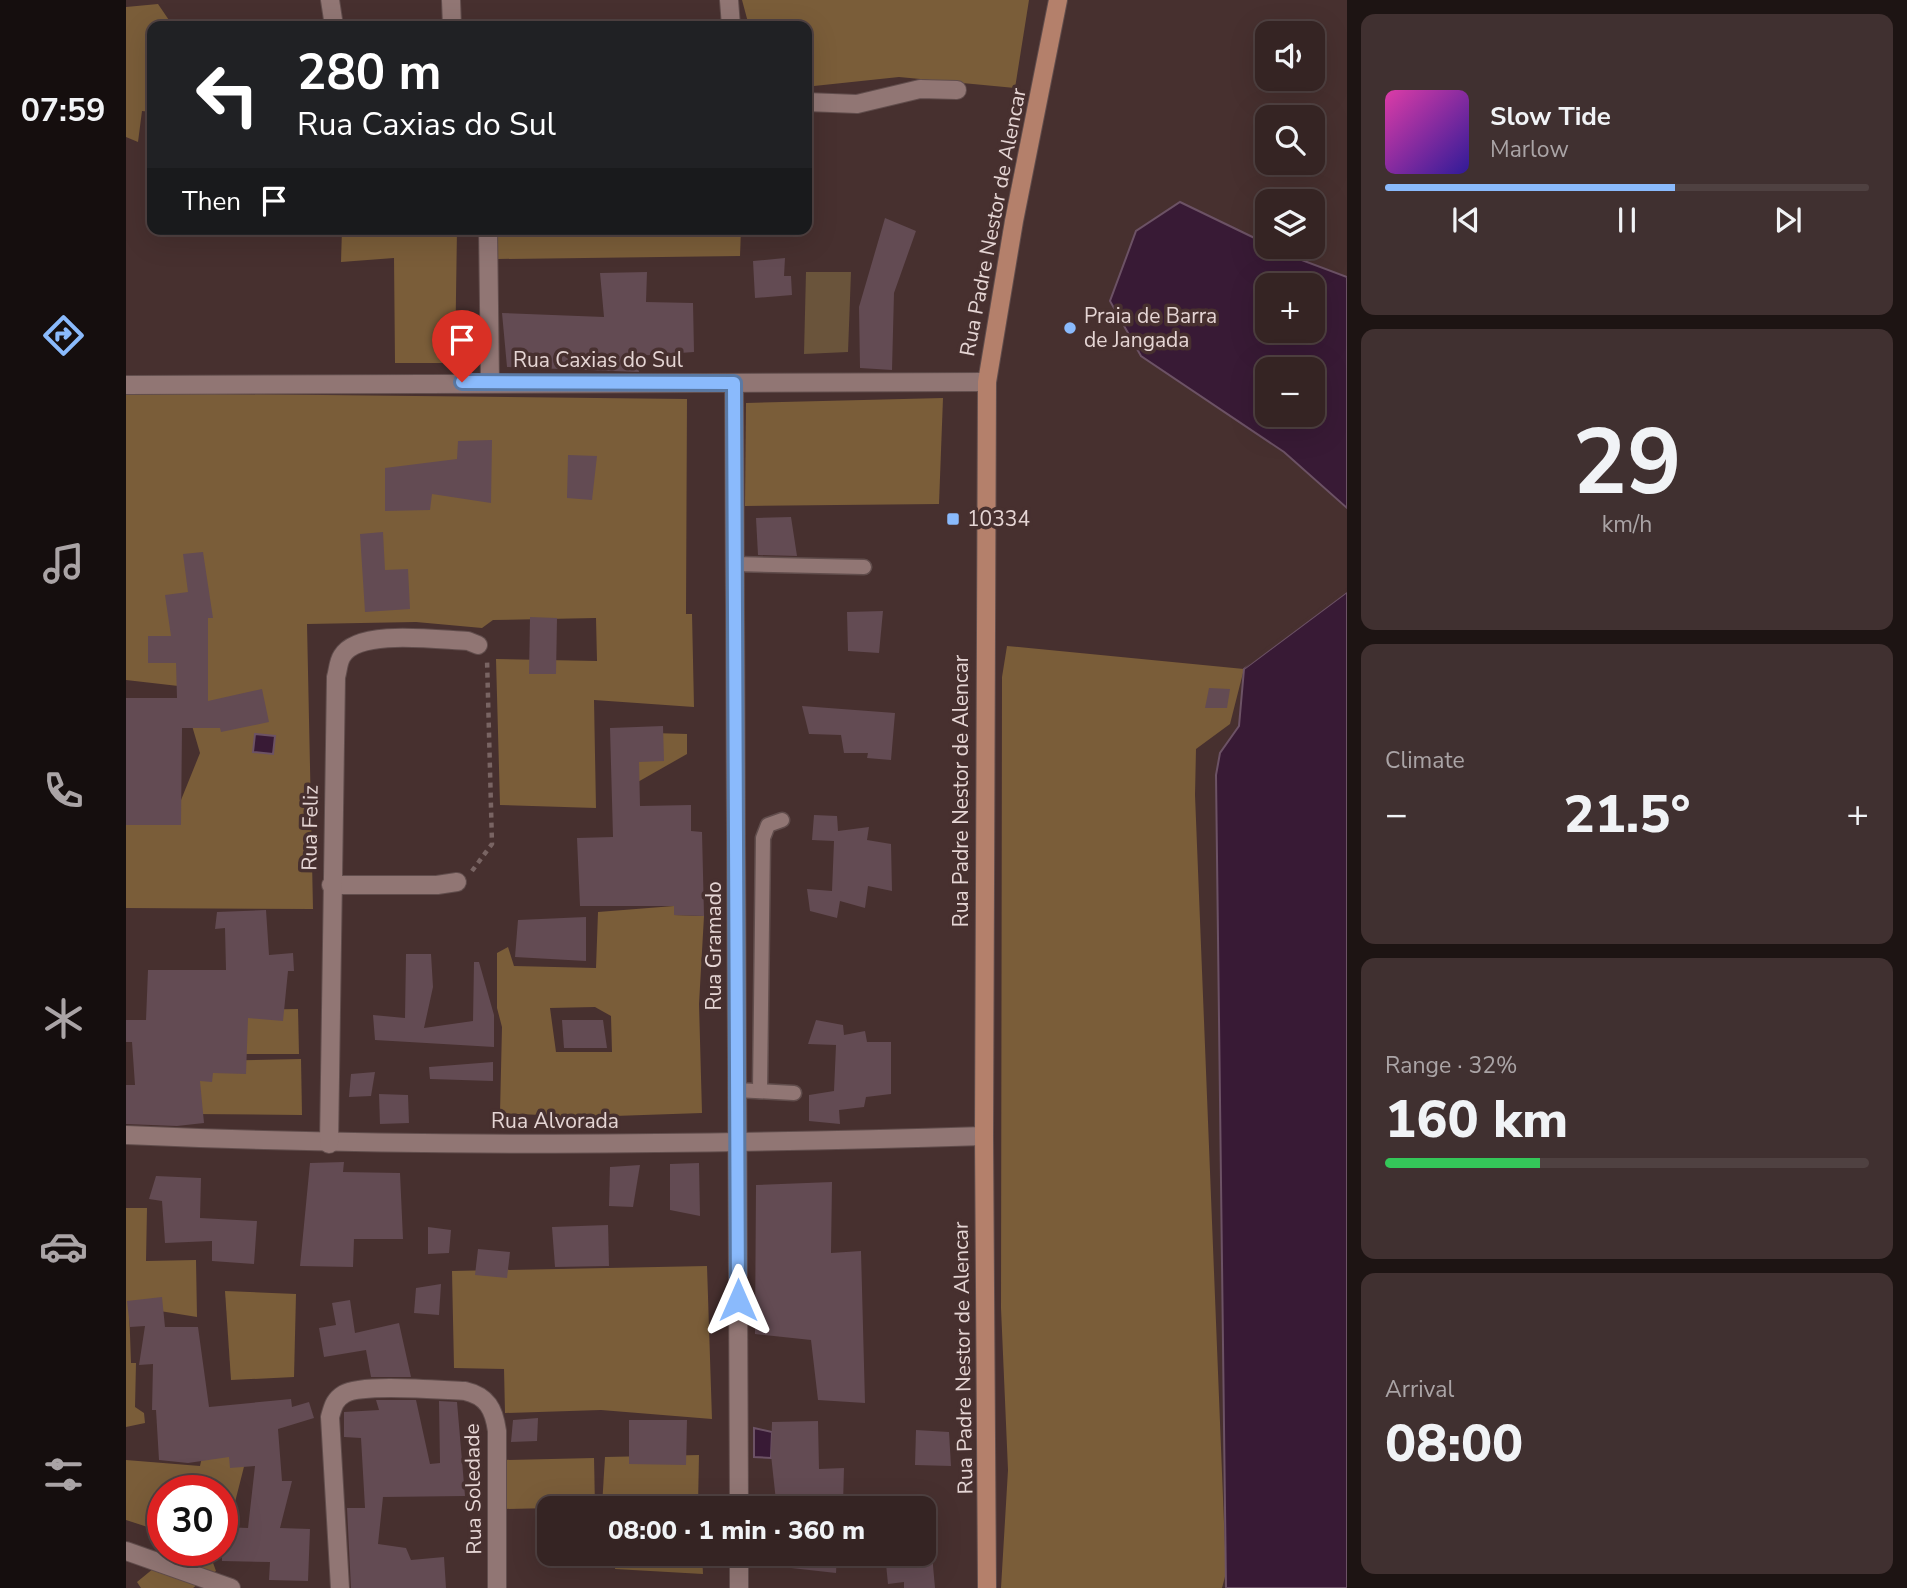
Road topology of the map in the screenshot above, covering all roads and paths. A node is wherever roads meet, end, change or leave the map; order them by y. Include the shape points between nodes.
1 (330, 0) edge
2 (451, 0) edge
3 (729, 0) edge
4 (1058, 0) edge
5 (333, 21) edge
6 (452, 21) edge
7 (731, 21) edge
8 (957, 90) dead end
9 (812, 102) edge
10 (488, 235) edge
11 (490, 382) junction
12 (987, 382) junction
13 (734, 383) junction
14 (126, 386) edge
15 (735, 564) junction
16 (864, 567) dead end
17 (478, 645) joint
18 (782, 820) dead end
19 (457, 883) joint
20 (331, 885) junction
21 (737, 1090) junction
22 (760, 1091) junction
23 (794, 1093) dead end
24 (126, 1135) edge
25 (984, 1136) junction
26 (329, 1144) junction
27 (737, 1144) junction
28 (739, 1496) edge
29 (126, 1551) edge
30 (739, 1566) edge
31 (231, 1588) edge
32 (340, 1588) edge
33 (497, 1588) edge
34 (739, 1588) edge
35 (987, 1588) edge

1 - 5 street
2 - 6 street
3 - 7 street
4 - 12 main road, Rua Padre Nestor de Alencar
8 - 9 street via 920,89 858,104
10 - 11 street
11 - 13 street, Rua Caxias do Sul
11 - 14 street, Rua Caxias do Sul
12 - 13 street, Rua Caxias do Sul
12 - 25 main road, Rua Padre Nestor de Alencar
13 - 15 street, Rua Gramado
15 - 16 lane
15 - 21 street, Rua Gramado
17 - 19 path via 488,662 492,844 471,873
17 - 20 street, Rua Feliz via 375,639 356,643 340,658
18 - 22 lane via 768,825 763,838
19 - 20 street
20 - 26 street, Rua Feliz
21 - 22 lane
21 - 27 street, Rua Gramado
22 - 23 lane
24 - 26 street, Rua Alvorada
25 - 27 street, Rua Alvorada
25 - 35 main road, Rua Padre Nestor de Alencar
26 - 27 street, Rua Alvorada
27 - 28 street, Rua Gramado
29 - 31 street
30 - 34 street
32 - 33 street, Rua Soledade via 330,1417 334,1401 362,1389 465,1391 487,1402 497,1431

